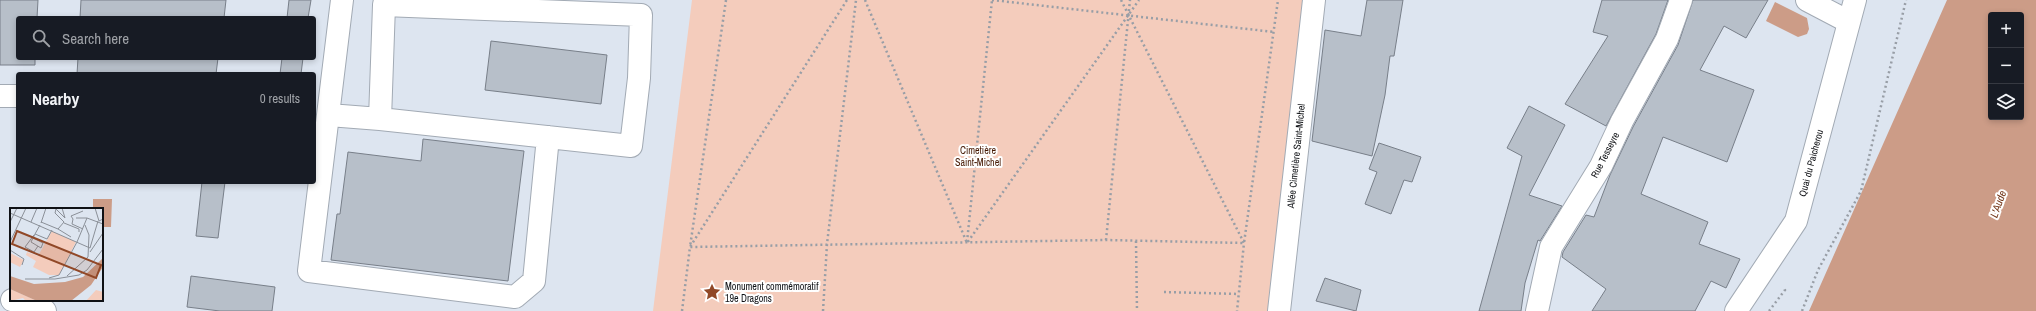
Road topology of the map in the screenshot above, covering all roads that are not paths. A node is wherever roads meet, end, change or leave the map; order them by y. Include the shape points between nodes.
1 (342, 0) edge
2 (1314, 0) edge
3 (1681, 0) edge
4 (1807, 0) edge
5 (1855, 0) edge
6 (385, 3) edge
7 (1849, 22) junction
8 (0, 96) edge
9 (16, 96) edge
10 (328, 115) junction
11 (380, 119) junction
12 (548, 137) junction
13 (0, 296) edge
14 (10, 299) edge
15 (15, 301) edge
16 (45, 311) edge
17 (1279, 311) edge
18 (1537, 311) edge
19 (1736, 311) edge

1 - 10 street
2 - 17 street, Allée Cimetière Saint-Michel
3 - 18 street, Rue Tesseyre via 1667,39 1601,166 1551,247
4 - 7 street
5 - 7 street, Quai du Paicherou
6 - 11 street
6 - 12 street via 641,16 640,78 631,146
7 - 19 street, Quai du Paicherou via 1796,221
8 - 9 street
10 - 11 street
10 - 12 street via 309,271 515,297 534,281
11 - 12 street
13 - 14 street
15 - 16 street

